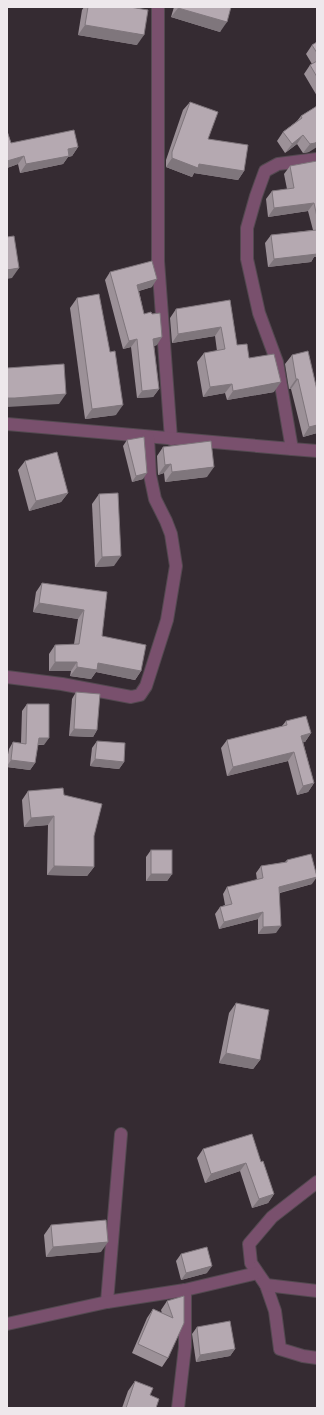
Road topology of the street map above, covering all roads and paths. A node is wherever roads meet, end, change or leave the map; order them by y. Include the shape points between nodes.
1 (158, 7) edge
2 (317, 159) edge
3 (7, 424) edge
4 (148, 437) junction
5 (171, 439) junction
6 (292, 449) junction
7 (317, 451) edge
8 (7, 677) edge
9 (121, 1134) dead end
10 (317, 1182) edge
11 (258, 1273) junction
12 (266, 1286) junction
13 (185, 1290) junction
14 (317, 1291) edge
15 (107, 1302) junction
16 (7, 1324) edge
17 (317, 1358) edge
18 (178, 1408) edge

1 - 5 street via 158,261
2 - 6 street via 278,164 265,171 247,228 247,259 259,313 277,362
3 - 4 street
4 - 5 street
4 - 8 street via 154,499 168,527 176,566 167,620 146,686 140,695 131,697
5 - 6 street
6 - 7 street
9 - 15 street
10 - 11 street via 272,1217 249,1244 251,1263
11 - 12 street
11 - 13 street
12 - 14 street
12 - 17 street via 275,1311 280,1349
13 - 15 street
13 - 18 street via 186,1346
15 - 16 street

